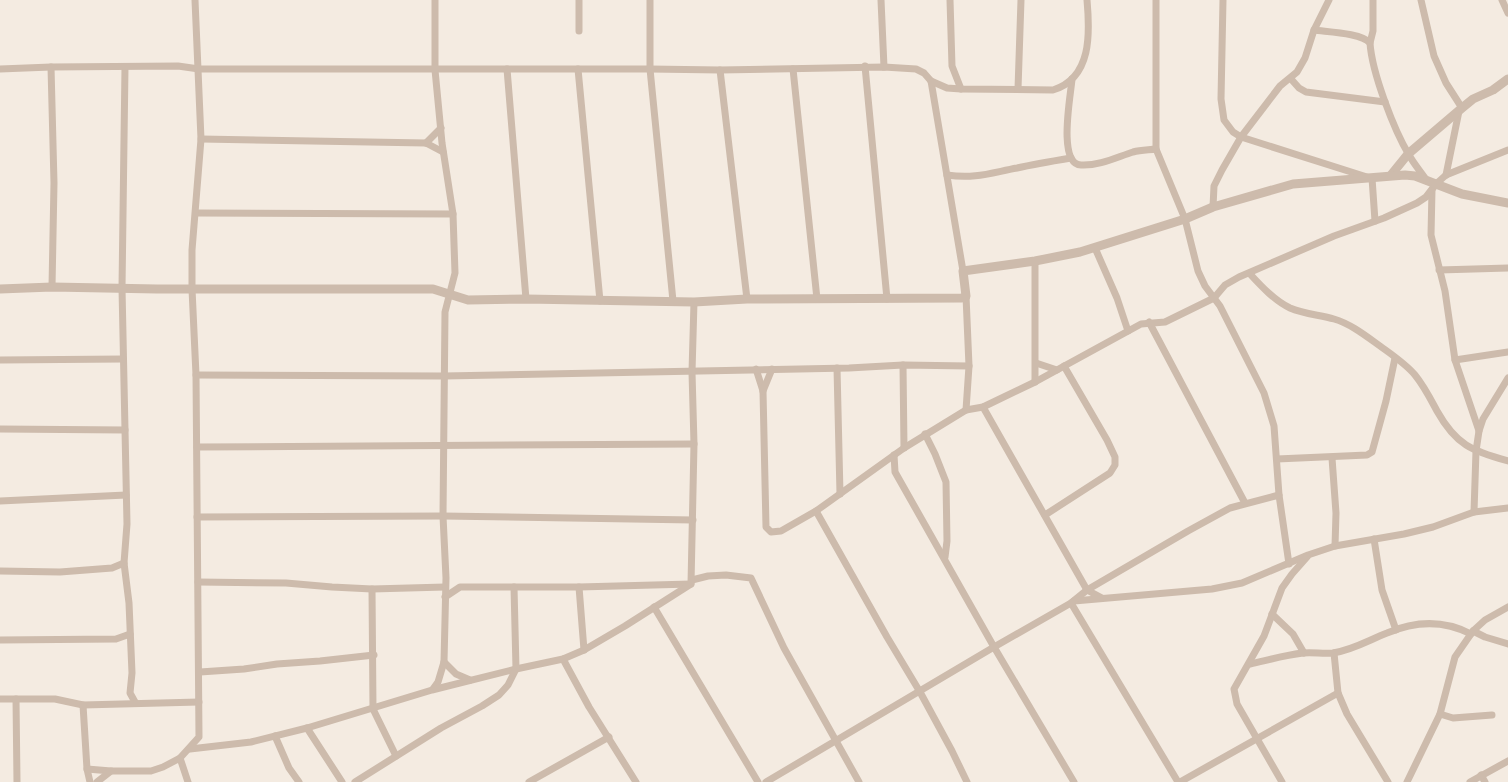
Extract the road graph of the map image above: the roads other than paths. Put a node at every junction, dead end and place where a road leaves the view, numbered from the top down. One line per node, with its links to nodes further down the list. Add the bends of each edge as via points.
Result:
1 (195, 0): 24 (street)
2 (435, 0): 29 (street)
3 (579, 0): 17 (street)
4 (650, 0): 27 (street)
5 (881, 0): 22 (street)
6 (950, 0): 36 (street, via 952,66)
7 (1020, 0): 35 (street)
8 (1087, 0): 31 (street, via 1088,47)
9 (1156, 0): 43 (street)
10 (1223, 0): 40 (street, via 1221,99 1224,120)
11 (1329, 0): 16 (street)
12 (1373, 0): 18 (street)
13 (1421, 0): 38 (street, via 1434,56)
14 (1502, 0): 15 (street)
15 (1508, 13)
16 (1314, 30): 18 (street, via 1357,36); 32 (street, via 1305,58)
17 (579, 31)
18 (1370, 43): 37 (street)
19 (125, 66): 21 (street); 24 (street); 67 (street)
20 (864, 66): 22 (street); 28 (street); 76 (street)
21 (51, 67): 23 (street); 66 (street)
22 (884, 67): 34 (street, via 916,69)
23 (0, 69)
24 (199, 69): 29 (street); 41 (street)
25 (507, 69): 26 (street); 29 (street); 73 (street)
26 (578, 69): 27 (street); 77 (street)
27 (650, 69): 30 (street); 78 (street)
28 (793, 69): 30 (street); 75 (street)
29 (435, 70): 39 (street)
30 (720, 70): 74 (street)
31 (1072, 79): 35 (street, via 1053,90); 47 (street, via 1067,128)
32 (1291, 79): 37 (street, via 1306,92); 40 (street, via 1280,86)
33 (1508, 80): 38 (street, via 1473,99)
34 (931, 81): 36 (street, via 947,88); 48 (street)
35 (1018, 88): 36 (street)
36 (961, 89)
37 (1385, 102): 46 (street)
38 (1461, 110): 46 (street); 50 (street)
39 (441, 128): 42 (street); 45 (street)
40 (1241, 137): 51 (street); 55 (street, via 1214,186)
41 (201, 139): 42 (street); 56 (street)
42 (426, 143): 45 (street)
43 (1156, 149): 47 (street, via 1080,165); 58 (street)
44 (1508, 150): 50 (street)
45 (444, 152): 57 (street)
46 (1408, 154): 49 (street); 52 (street)
47 (1071, 158): 48 (street, via 980,177)
48 (947, 175): 64 (street)
49 (1391, 175): 51 (street); 52 (street)
50 (1446, 176): 53 (street)
51 (1371, 178): 55 (street, via 1302,183); 59 (street)
52 (1427, 181): 53 (street)
53 (1434, 187): 54 (street); 59 (street, via 1417,203); 63 (street, via 1431,235)
54 (1508, 203)
55 (1212, 207): 58 (street)
56 (196, 213): 57 (street); 68 (street)
57 (452, 214): 70 (street, via 455,273)
58 (1185, 219): 60 (street); 72 (street, via 1198,271)
59 (1376, 221): 65 (street)
60 (1095, 248): 61 (street); 81 (street)
61 (1035, 261): 64 (street); 87 (street)
62 (1508, 268): 63 (street)
63 (1439, 270): 86 (street)
64 (963, 272): 71 (street)
65 (1250, 274): 72 (street, via 1225,285); 83 (street, via 1288,307 1349,325)
66 (52, 287): 67 (street); 69 (street)
67 (122, 288): 68 (street); 84 (street)
68 (192, 288): 70 (street, via 433,289); 95 (street)
69 (0, 289)
70 (450, 294): 73 (street, via 468,300); 96 (street, via 445,312)
71 (966, 296): 76 (street); 89 (street)
72 (1214, 298): 80 (street, via 1165,322); 113 (street, via 1264,393 1274,426)
73 (526, 299): 77 (street)
74 (747, 299): 75 (street); 79 (street)
75 (817, 299): 76 (street)
76 (887, 299)
77 (600, 301): 78 (street)
78 (674, 301): 79 (street)
79 (694, 302): 94 (street)
80 (1149, 322): 81 (street); 121 (street)
81 (1128, 330): 91 (street)
82 (1508, 352): 86 (street)
83 (1395, 358): 110 (street, via 1426,389 1453,434); 112 (street, via 1374,450 1367,455)
84 (123, 359): 85 (street); 103 (street)
85 (0, 360)
86 (1455, 360): 104 (street)
87 (1036, 363): 91 (street); 98 (street)
88 (903, 365): 89 (street); 90 (street); 109 (street)
89 (969, 366): 101 (street)
90 (837, 368): 93 (street); 117 (street)
91 (1060, 368): 98 (street); 125 (street, via 1107,440 1115,465 1110,473)
92 (756, 369): 93 (street); 94 (street); 99 (street)
93 (772, 369): 99 (street)
94 (692, 372): 96 (street); 106 (street)
95 (196, 376): 96 (street); 108 (street)
96 (444, 376): 107 (street)
97 (1508, 378): 104 (street)
98 (1035, 382): 100 (street)
99 (763, 391): 123 (street, via 766,527 771,532 781,531)
100 (983, 406): 101 (street); 125 (street)
101 (966, 410): 105 (street)
102 (0, 429): 103 (street)
103 (125, 430): 118 (street)
104 (1479, 431): 110 (street)
105 (925, 434): 109 (street); 132 (street, via 946,482)
106 (694, 444): 107 (street); 128 (street)
107 (443, 446): 108 (street); 126 (street)
108 (197, 447): 127 (street)
109 (904, 448): 111 (street)
110 (1476, 451): 114 (street); 124 (street)
111 (894, 455): 115 (street); 116 (street)
112 (1332, 458): 113 (street); 130 (street)
113 (1277, 459): 119 (street)
114 (1508, 461)
115 (879, 466): 116 (street); 117 (street)
116 (895, 472): 132 (street)
117 (840, 494): 123 (street)
118 (126, 495): 120 (street); 133 (street)
119 (1279, 495): 121 (street); 134 (street)
120 (0, 501)
121 (1245, 503): 147 (street, via 1188,531)
122 (1508, 508): 124 (street)
123 (816, 511): 173 (street)
124 (1474, 512): 129 (street, via 1433,527)
125 (1045, 515): 147 (street)
126 (443, 516): 127 (street); 128 (street); 139 (street)
127 (197, 517): 140 (street)
128 (693, 520): 141 (street)
129 (1374, 540): 130 (street); 154 (street, via 1382,590)
130 (1335, 546): 131 (street)
131 (1308, 555): 134 (street); 138 (street)
132 (945, 558): 161 (street)
133 (124, 563): 135 (street); 137 (street)
134 (1288, 565): 138 (street); 149 (street, via 1242,583 1212,589)
135 (112, 568): 136 (street, via 60,572); 137 (street)
136 (0, 571)
137 (125, 574): 156 (street)
138 (1292, 574): 153 (street, via 1282,588)
139 (446, 578): 142 (street); 143 (street)
140 (198, 582): 146 (street, via 286,583); 170 (street)
141 (692, 582): 145 (street); 151 (street); 190 (street, via 708,576 752,578 784,648)
142 (445, 587): 146 (street); 148 (street)
143 (460, 587): 144 (street); 148 (street)
144 (514, 587): 145 (street); 169 (street)
145 (579, 587): 162 (street)
146 (372, 589): 165 (street)
147 (1088, 590): 149 (street); 150 (street)
148 (445, 596): 167 (street)
149 (1103, 598): 150 (street)
150 (1073, 602): 161 (street); 213 (street)
151 (654, 607): 162 (street); 208 (street)
152 (1508, 607): 155 (street, via 1485,620)
153 (1272, 614): 163 (street, via 1293,634); 168 (street)
154 (1396, 630): 155 (street, via 1433,622); 164 (street)
155 (1472, 633): 159 (street); 183 (street, via 1455,657)
156 (130, 634): 157 (street); 160 (street)
157 (116, 639): 158 (street); 160 (street)
158 (0, 640)
159 (1508, 644)
160 (130, 645): 174 (street)
161 (994, 647): 173 (street); 212 (street)
162 (584, 650): 166 (street)
163 (1304, 653): 164 (street); 168 (street)
164 (1334, 653): 175 (street)
165 (374, 655): 170 (street); 182 (street)
166 (563, 659): 169 (street); 188 (street, via 588,707)
167 (444, 662): 171 (street, via 456,674); 172 (street)
168 (1250, 664): 189 (street, via 1234,689 1238,704)
169 (516, 669): 171 (street); 193 (street, via 499,695)
170 (200, 672): 179 (street)
171 (471, 680): 172 (street)
172 (432, 690): 182 (street)
173 (920, 692): 190 (street); 211 (street)
174 (130, 693): 178 (street); 180 (street)
175 (1338, 693): 189 (street); 215 (street, via 1353,727)
176 (0, 699): 177 (street)
177 (16, 699): 181 (street, via 64,700); 199 (street)
178 (135, 702): 179 (street); 180 (street)
179 (199, 702): 187 (street)
180 (123, 703): 181 (street)
181 (83, 705): 196 (street)
182 (373, 709): 185 (street); 193 (street)
183 (1440, 714): 184 (street, via 1453,718); 216 (street)
184 (1492, 715)
185 (307, 728): 186 (street); 204 (street)
186 (275, 736): 191 (street); 203 (street)
187 (199, 737): 191 (street); 192 (street)
188 (609, 737): 206 (street); 207 (street)
189 (1258, 738): 213 (street); 214 (street)
190 (836, 741): 209 (street); 210 (street)
191 (208, 746): 192 (street)
192 (190, 749): 194 (street)
193 (396, 756): 205 (street)
194 (180, 758): 197 (street, via 151,771); 202 (street)
195 (1508, 761): 198 (street)
196 (87, 769): 197 (street); 200 (street)
197 (111, 771): 201 (street)
198 (1481, 775): 217 (street); 218 (street)
199 (17, 782)
200 (90, 782)
201 (97, 782)
202 (188, 782)
203 (299, 782)
204 (342, 782)
205 (354, 782)
206 (529, 782)
207 (636, 782)
208 (758, 782)
209 (766, 782)
210 (859, 782)
211 (966, 782)
212 (1074, 782)
213 (1179, 782)
214 (1282, 782)
215 (1388, 782)
216 (1407, 782)
217 (1470, 782)
218 (1485, 782)

